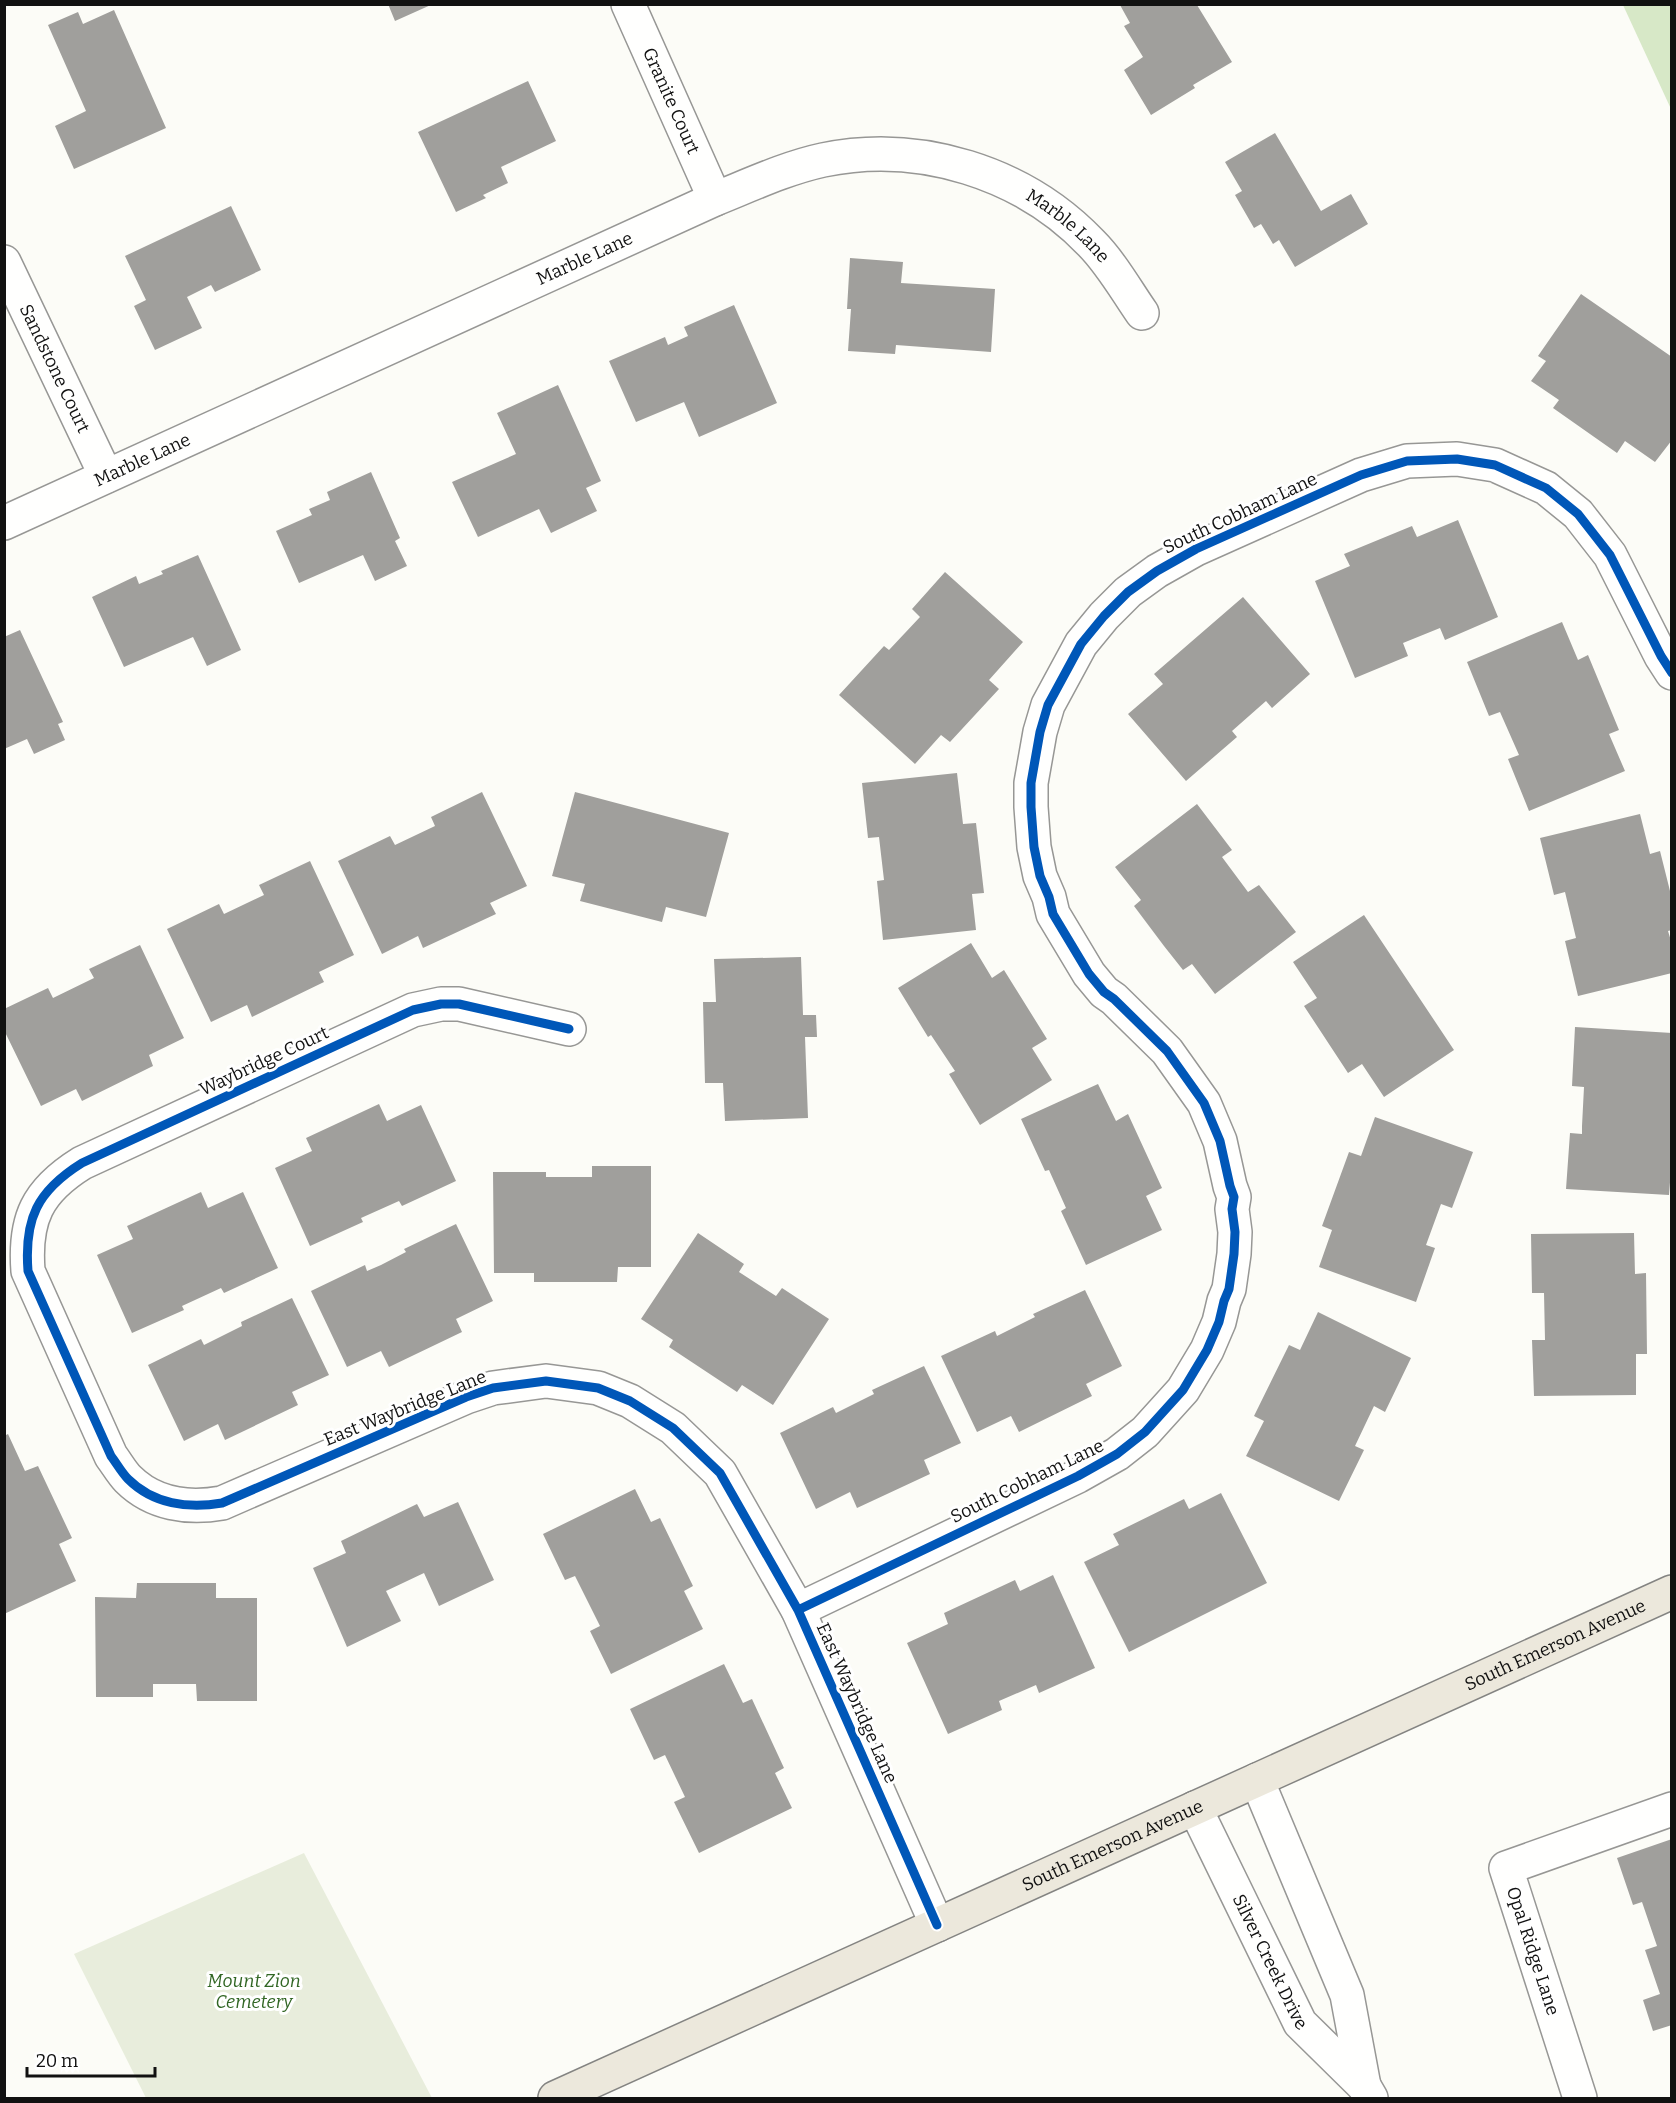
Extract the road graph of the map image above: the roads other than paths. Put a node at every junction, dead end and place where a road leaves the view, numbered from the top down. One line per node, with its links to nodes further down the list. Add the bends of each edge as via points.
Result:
1 (628, 4): 2 (street, Granite Court)
2 (715, 199): 4 (street, Marble Lane, via 823,160 882,153 941,160 1014,185 1063,217 1104,258); 5 (street, Marble Lane)
3 (4, 262): 5 (street, Sandstone Court)
4 (1142, 313)
5 (106, 476): 6 (street, Marble Lane)
6 (4, 523)
7 (1671, 673): 11 (street, South Cobham Lane, via 1610,555 1578,514 1546,488 1495,465 1457,459 1423,459 1361,475 1196,549 1157,571 1115,604 1081,644 1048,705 1033,766 1034,847 1053,914 1089,974 1167,1051 1204,1103 1220,1141 1234,1197 1235,1232 1229,1289 1219,1322 1183,1390 1128,1446 1078,1476)
8 (569, 1029): 9 (street, Waybridge Court, via 459,1004 413,1010 82,1163 57,1180 40,1203 29,1225)
9 (26, 1250): 11 (street, East Waybridge Lane, via 28,1271 111,1456 129,1480 153,1496 192,1506 222,1503 493,1388 546,1381 598,1388 630,1401 673,1428 720,1473)
10 (1671, 1592): 12 (main road, South Emerson Avenue)
11 (798, 1610): 15 (street, East Waybridge Lane)
12 (1257, 1780): 13 (main road, South Emerson Avenue); 16 (street, via 1347,1995)
13 (1195, 1808): 15 (main road, South Emerson Avenue); 16 (street, Silver Creek Drive, via 1300,2023)
14 (1671, 1809): 18 (street, Opal Ridge Lane, via 1506,1868)
15 (937, 1925): 17 (main road, South Emerson Avenue)
16 (1368, 2092)
17 (555, 2098)
18 (1580, 2098)

